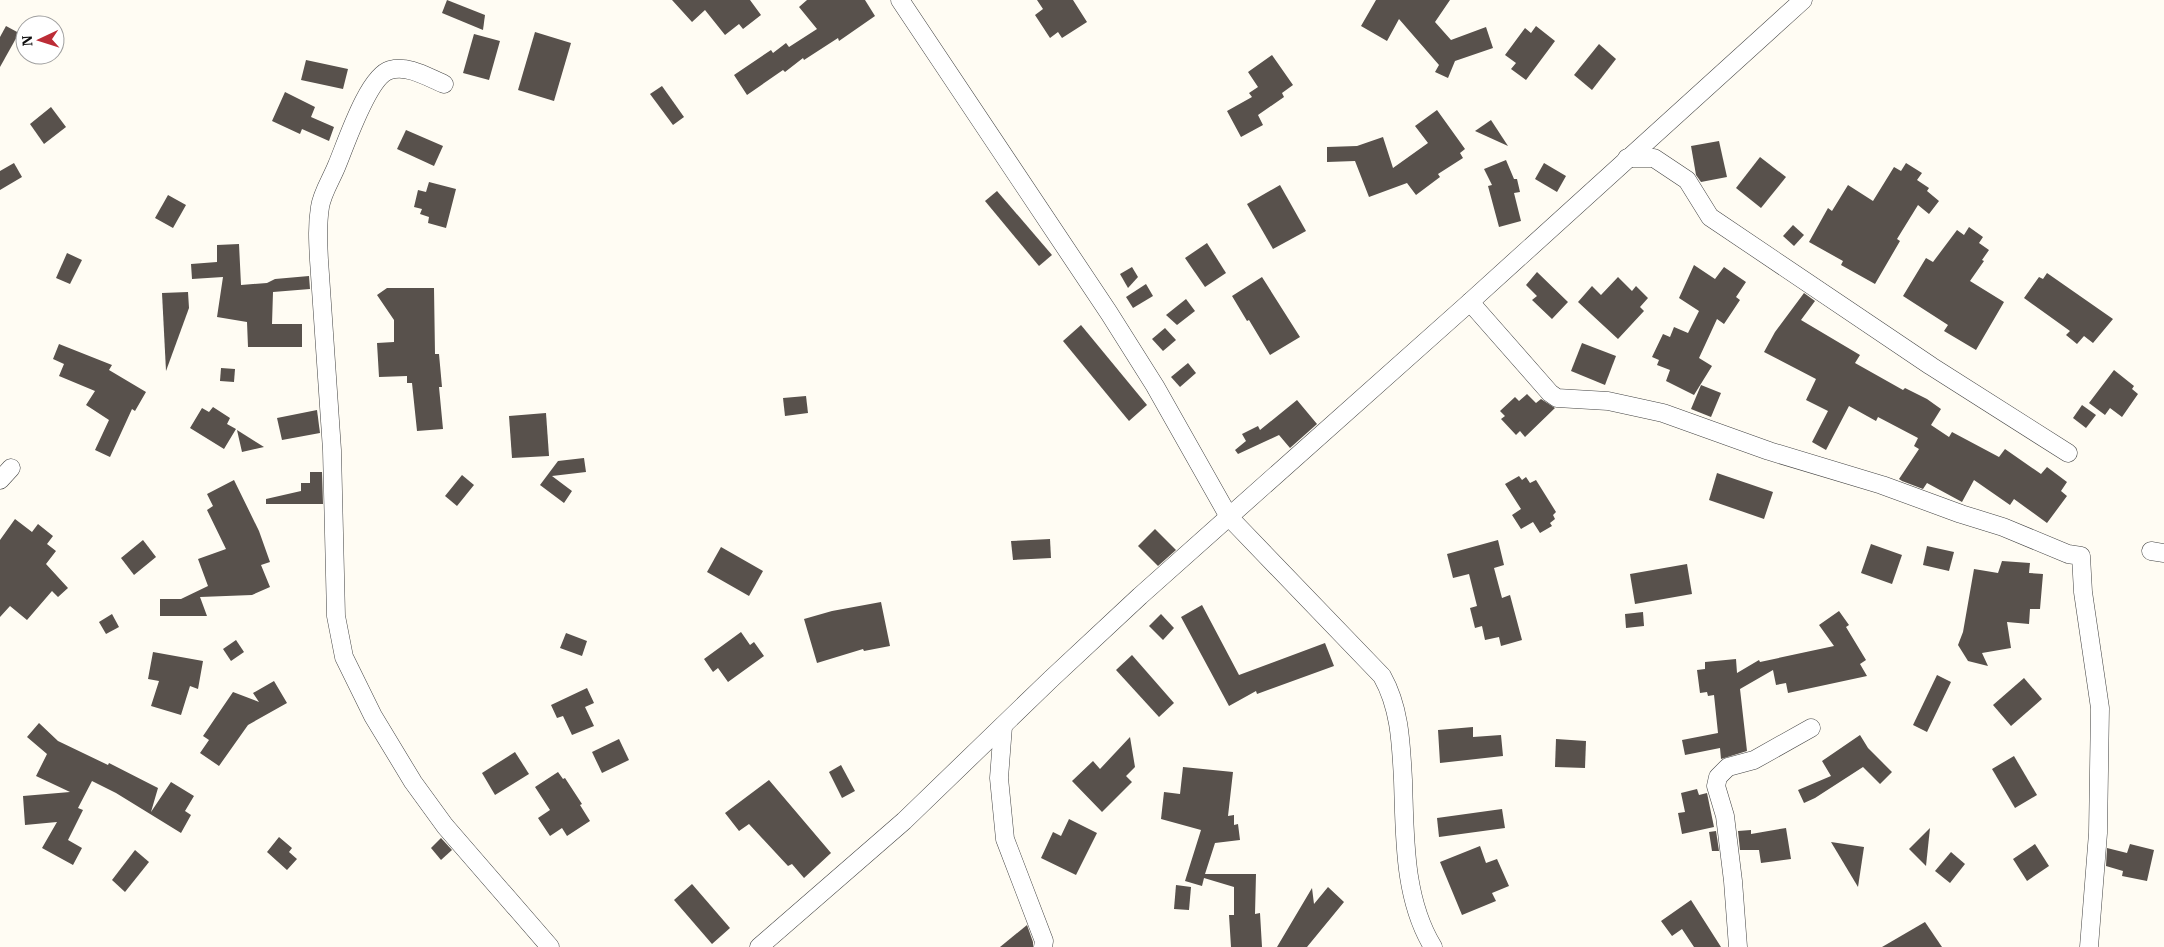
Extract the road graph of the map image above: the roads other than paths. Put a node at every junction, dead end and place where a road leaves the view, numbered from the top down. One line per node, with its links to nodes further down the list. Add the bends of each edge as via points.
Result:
1 (900, 0): 7 (street, via 1110,313)
2 (1803, 0): 4 (street)
3 (444, 84): 10 (street, via 412,70 390,70 380,76 351,128 320,205 318,251 332,450 336,616 344,657 412,782 445,826)
4 (1627, 158): 5 (street); 6 (street, via 1654,158 1687,180 1710,217 1931,366)
5 (1470, 302): 7 (street); 15 (street, via 1558,398 1608,401 1663,413 1769,451 1882,485 2081,556 2100,708 2098,833)
6 (2068, 453)
7 (1229, 517): 8 (street); 13 (street, via 1382,676 1392,694 1402,750 1404,834 1412,892 1417,914)
8 (1003, 726): 11 (street, via 904,821); 12 (street, via 999,778 1005,840 1044,941)
9 (1810, 728): 14 (street, via 1754,760 1728,767 1718,778 1716,786 1725,816 1734,881)
10 (550, 947)
11 (759, 947)
12 (1043, 947)
13 (1433, 947)
14 (1738, 947)
15 (2089, 947)

